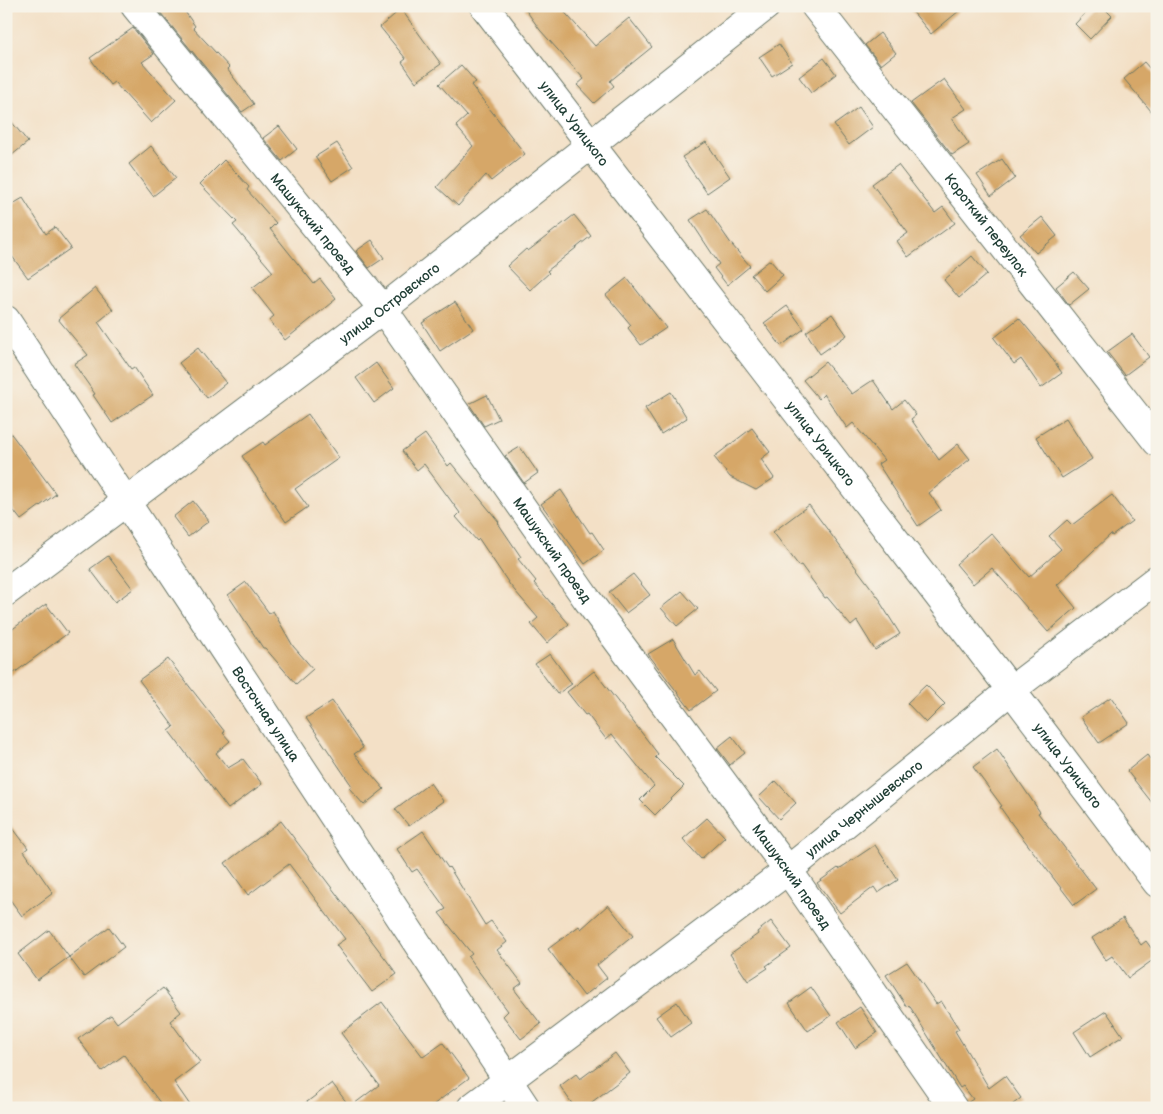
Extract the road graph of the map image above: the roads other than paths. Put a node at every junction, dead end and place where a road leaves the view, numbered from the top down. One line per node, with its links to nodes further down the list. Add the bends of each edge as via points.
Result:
1 (135, 6): 6 (street, Машукский проезд)
2 (484, 6): 5 (street, улица Урицкого)
3 (766, 6): 5 (street, улица Островского)
4 (815, 6): 8 (street, Короткий переулок)
5 (590, 145): 6 (street, улица Островского); 12 (street, улица Урицкого)
6 (383, 309): 9 (street, улица Островского); 13 (street, Машукский проезд, via 586,598)
7 (6, 320): 9 (street, Восточная улица)
8 (1157, 442)
9 (126, 502): 11 (street, улица Островского); 15 (street, Восточная улица)
10 (1157, 578): 12 (street, улица Чернышевского)
11 (6, 592)
12 (1011, 690): 13 (street, улица Чернышевского); 14 (street, улица Урицкого)
13 (788, 870): 15 (street, улица Чернышевского); 18 (street, Машукский проезд)
14 (1157, 883)
15 (508, 1080): 16 (street, улица Чернышевского); 17 (street, Восточная улица)
16 (471, 1108)
17 (526, 1108)
18 (953, 1108)

